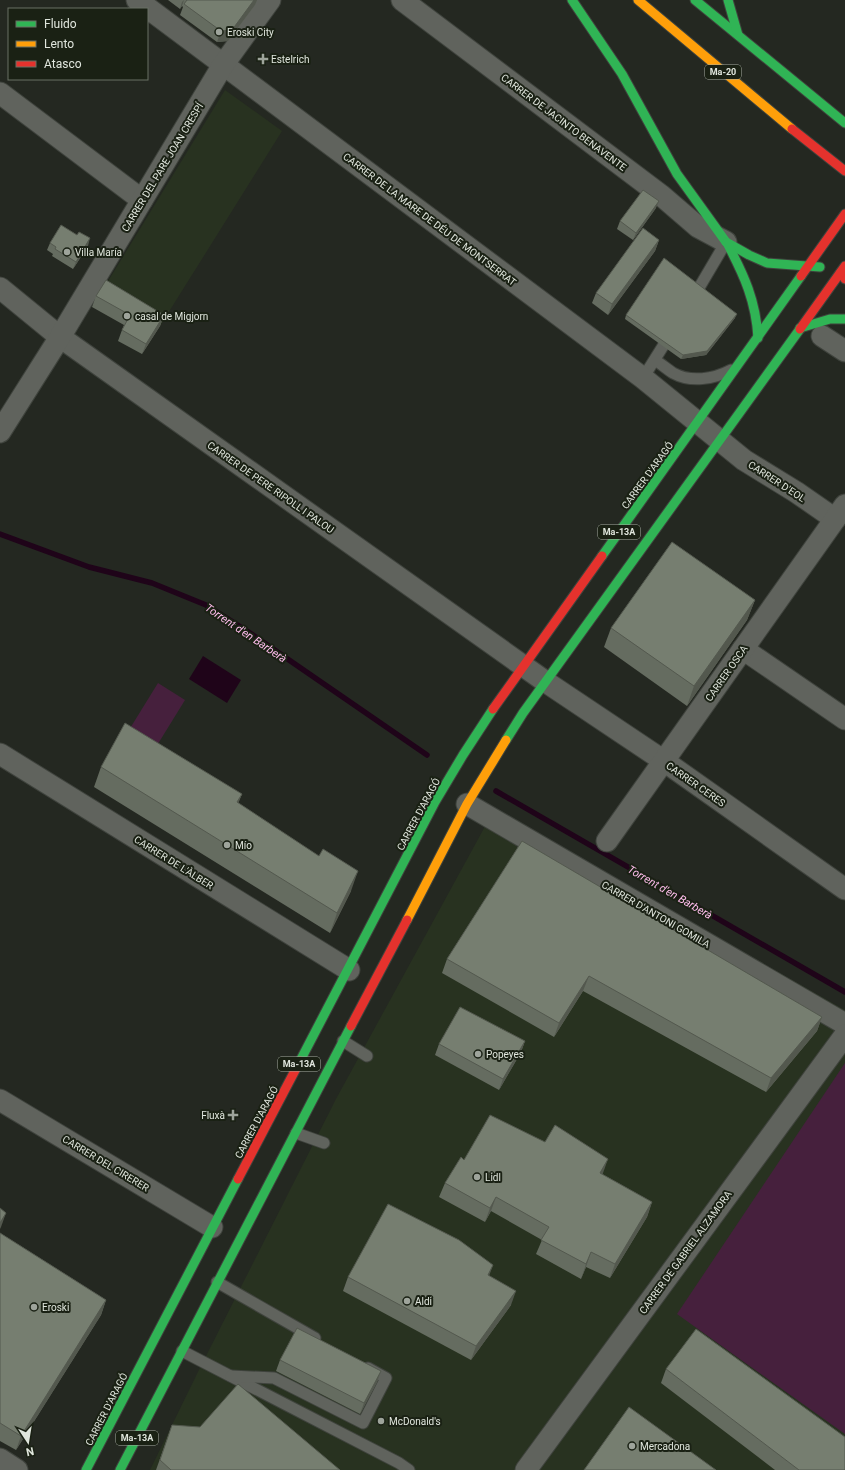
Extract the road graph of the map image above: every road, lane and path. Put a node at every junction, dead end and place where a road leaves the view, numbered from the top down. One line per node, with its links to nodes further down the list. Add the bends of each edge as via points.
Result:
1 (136, 0): 8 (street, CARRER DE LA MARE DE DÉU DE MONTSERRAT)
2 (270, 0): 11 (street)
3 (402, 0): 18 (street, CARRER DE JACINTO BENAVENTE, via 698,226)
4 (572, 0): 18 (main road, via 622,74 677,174)
5 (638, 0): 14 (main road, Ma-20)
6 (695, 0): 10 (main road)
7 (728, 0): 10 (main road)
8 (147, 8)
9 (148, 9): 11 (street, CARRER DE LA MARE DE DÉU DE MONTSERRAT)
10 (738, 35): 13 (main road)
11 (223, 65): 15 (street, CARRER DEL PARE JOAN CRESPÍ); 32 (street, CARRER DE LA MARE DE DÉU DE MONTSERRAT)
12 (0, 94): 15 (street)
13 (845, 123)
14 (845, 171)
15 (142, 200): 27 (street, CARRER DEL PARE JOAN CRESPÍ)
16 (845, 214): 17 (main road, CARRER D'ARAGÓ)
17 (829, 236): 19 (main road, CARRER D'ARAGÓ); 20 (main road)
18 (726, 242): 19 (main road, via 754,258 774,264); 22 (lane); 28 (main road, via 751,292)
19 (809, 264): 20 (main road); 28 (main road, CARRER D'ARAGÓ / Ma-13A)
20 (839, 271): 25 (main road, Ma-13A)
21 (0, 288): 27 (street, CARRER DE PERE RIPOLL I PALOU)
22 (687, 308)
23 (845, 319): 25 (main road, via 830,319)
24 (675, 327): 30 (lane)
25 (800, 328): 35 (main road, Ma-13A)
26 (822, 336): 29 (street)
27 (60, 337): 34 (street, CARRER DEL PARE JOAN CRESPÍ); 38 (street, CARRER DE PERE RIPOLL I PALOU)
28 (758, 338): 31 (main road, CARRER D'ARAGÓ / Ma-13A)
29 (845, 351)
30 (655, 360): 31 (lane, via 674,373 698,379 724,374); 32 (lane)
31 (738, 365): 33 (main road, CARRER D'ARAGÓ / Ma-13A)
32 (643, 378): 33 (street, CARRER DE LA MARE DE DÉU DE MONTSERRAT)
33 (698, 422): 35 (street, CARRER DE LA MARE DE DÉU DE MONTSERRAT); 38 (main road, CARRER D'ARAGÓ / Ma-13A)
34 (0, 432)
35 (721, 441): 36 (street, CARRER D'EOL, via 744,460 796,492); 39 (main road, Ma-13A)
36 (840, 512): 37 (street, CARRER OSCA)
37 (743, 649): 40 (street); 42 (street, CARRER OSCA)
38 (523, 666): 39 (street, CARRER DE PERE RIPOLL I PALOU); 46 (main road, CARRER D'ARAGÓ / Ma-13A, via 462,755 439,796)
39 (546, 682): 42 (street, CARRER CERES); 43 (main road, Ma-13A, via 523,713)
40 (845, 719)
41 (0, 754): 46 (street, CARRER DE L'ÀLBER)
42 (664, 761): 44 (street, CARRER OSCA); 45 (street, CARRER CERES)
43 (467, 804): 47 (main road, Ma-13A); 48 (street, CARRER D'ANTONI GOMILA)
44 (607, 841)
45 (845, 889)
46 (356, 976): 47 (main road); 56 (main road, CARRER D'ARAGÓ / Ma-13A)
47 (367, 995): 50 (main road, Ma-13A)
48 (845, 1024)
49 (845, 1035): 68 (street, CARRER DE GABRIEL ALZAMORA)
50 (343, 1041): 51 (lane); 53 (main road, Ma-13A)
51 (367, 1056)
52 (0, 1100): 56 (street, CARRER DEL CIRERER)
53 (296, 1133): 54 (lane); 55 (main road, Ma-13A)
54 (324, 1143)
55 (247, 1224): 57 (main road); 58 (main road, Ma-13A)
56 (217, 1228): 65 (main road, CARRER D'ARAGÓ / Ma-13A)
57 (236, 1228)
58 (218, 1282): 59 (lane); 60 (main road, Ma-13A)
59 (323, 1343)
60 (182, 1351): 62 (lane); 66 (main road, Ma-13A)
61 (358, 1362): 62 (lane, via 386,1378 363,1423 274,1378)
62 (231, 1376): 67 (lane)
63 (0, 1459): 64 (street)
64 (18, 1470)
65 (86, 1470)
66 (120, 1470)
67 (409, 1470)
68 (526, 1470)

